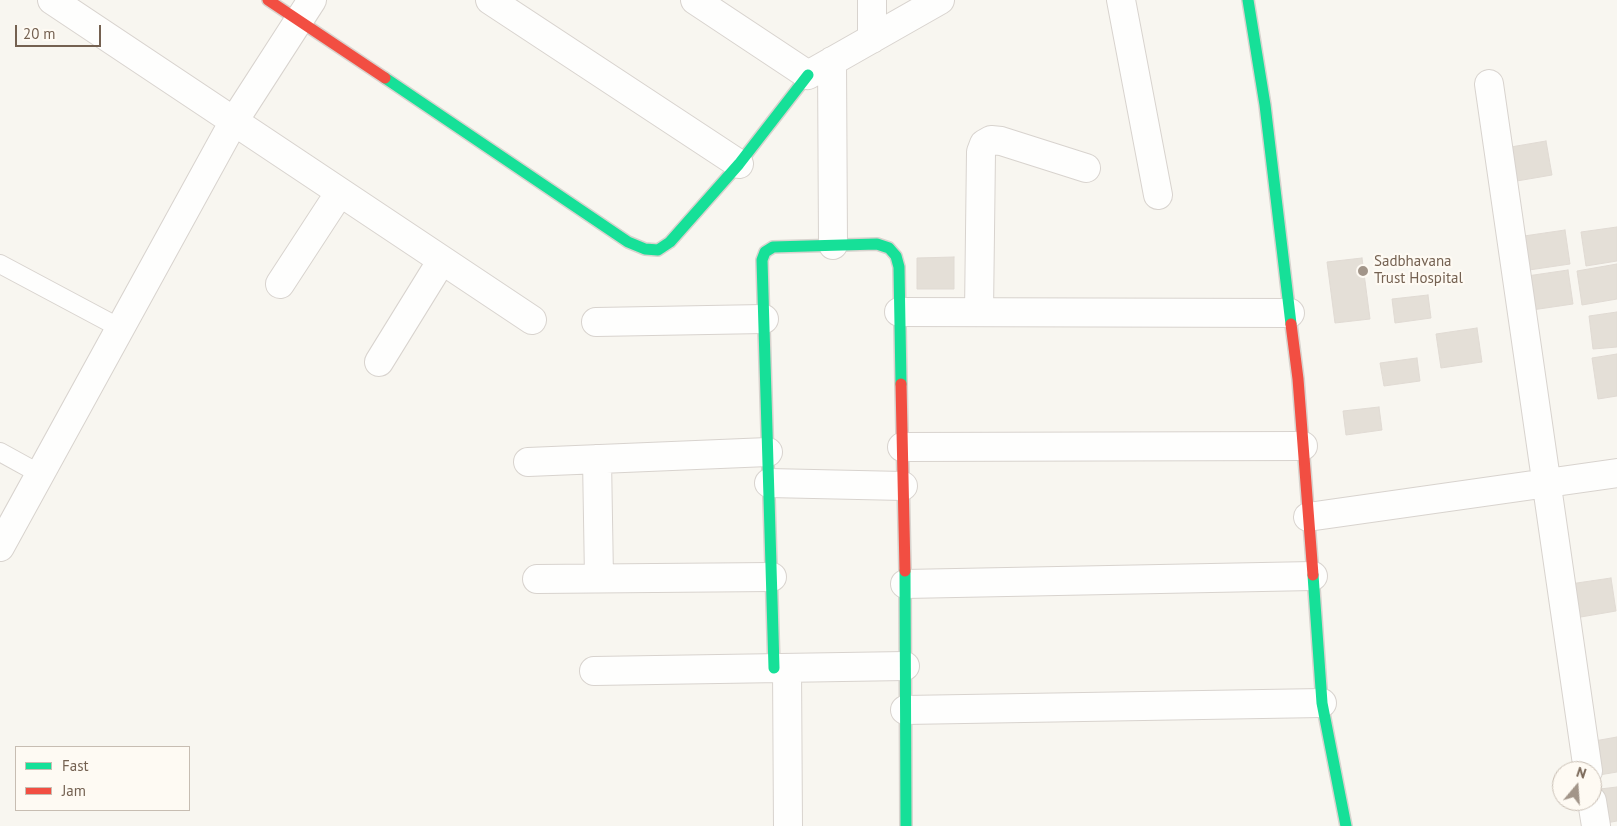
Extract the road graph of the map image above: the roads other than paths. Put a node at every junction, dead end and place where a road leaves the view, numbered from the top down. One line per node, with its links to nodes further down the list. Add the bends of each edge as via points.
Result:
1 (52, 0): 14 (street)
2 (268, 0): 9 (street)
3 (490, 0): 15 (street)
4 (695, 0): 12 (street)
5 (872, 0): 10 (street)
6 (940, 0): 10 (street)
7 (1121, 0): 18 (street)
8 (1248, 0): 25 (street, via 1265,105)
9 (306, 10): 14 (street); 15 (street, via 628,242 645,249 658,250 670,242)
10 (872, 38): 11 (street)
11 (832, 61): 12 (street); 19 (street)
12 (808, 74): 15 (street)
13 (1489, 84): 40 (street)
14 (234, 121): 17 (street); 29 (street)
15 (739, 164)
16 (1086, 168): 24 (street, via 1001,141 991,140 984,144 981,152)
17 (340, 192): 20 (street); 22 (street)
18 (1158, 195)
19 (833, 245): 23 (street, via 877,244 889,248 896,256 898,267); 26 (street, via 773,247 765,252 762,260)
20 (442, 260): 27 (street); 30 (street)
21 (0, 264): 29 (lane)
22 (280, 284)
23 (899, 312): 24 (street); 32 (street)
24 (979, 312): 25 (street)
25 (1290, 313): 31 (street)
26 (764, 319): 28 (street); 34 (street)
27 (532, 320)
28 (596, 322)
29 (120, 328): 38 (street)
30 (379, 362)
31 (1303, 446): 32 (street); 42 (street)
32 (902, 447): 41 (street)
33 (0, 452): 38 (lane)
34 (768, 452): 35 (street); 39 (street)
35 (597, 459): 36 (street); 46 (street)
36 (528, 462)
37 (1617, 473): 40 (street)
38 (40, 474): 43 (street)
39 (768, 483): 41 (street); 45 (street)
40 (1546, 483): 42 (street); 54 (street)
41 (903, 486): 48 (street)
42 (1308, 517): 44 (street)
43 (0, 547)
44 (1312, 576): 48 (street); 52 (street)
45 (772, 577): 46 (street); 50 (street)
46 (599, 578): 47 (street)
47 (538, 579)
48 (905, 584): 49 (street)
49 (906, 666): 50 (street); 53 (street)
50 (780, 668): 51 (street); 56 (street)
51 (594, 670)
52 (1322, 703): 53 (street); 58 (street)
53 (905, 710): 57 (street)
54 (1587, 761)
55 (1594, 811): 59 (street)
56 (788, 826)
57 (906, 826)
58 (1346, 826)
59 (1596, 826)

